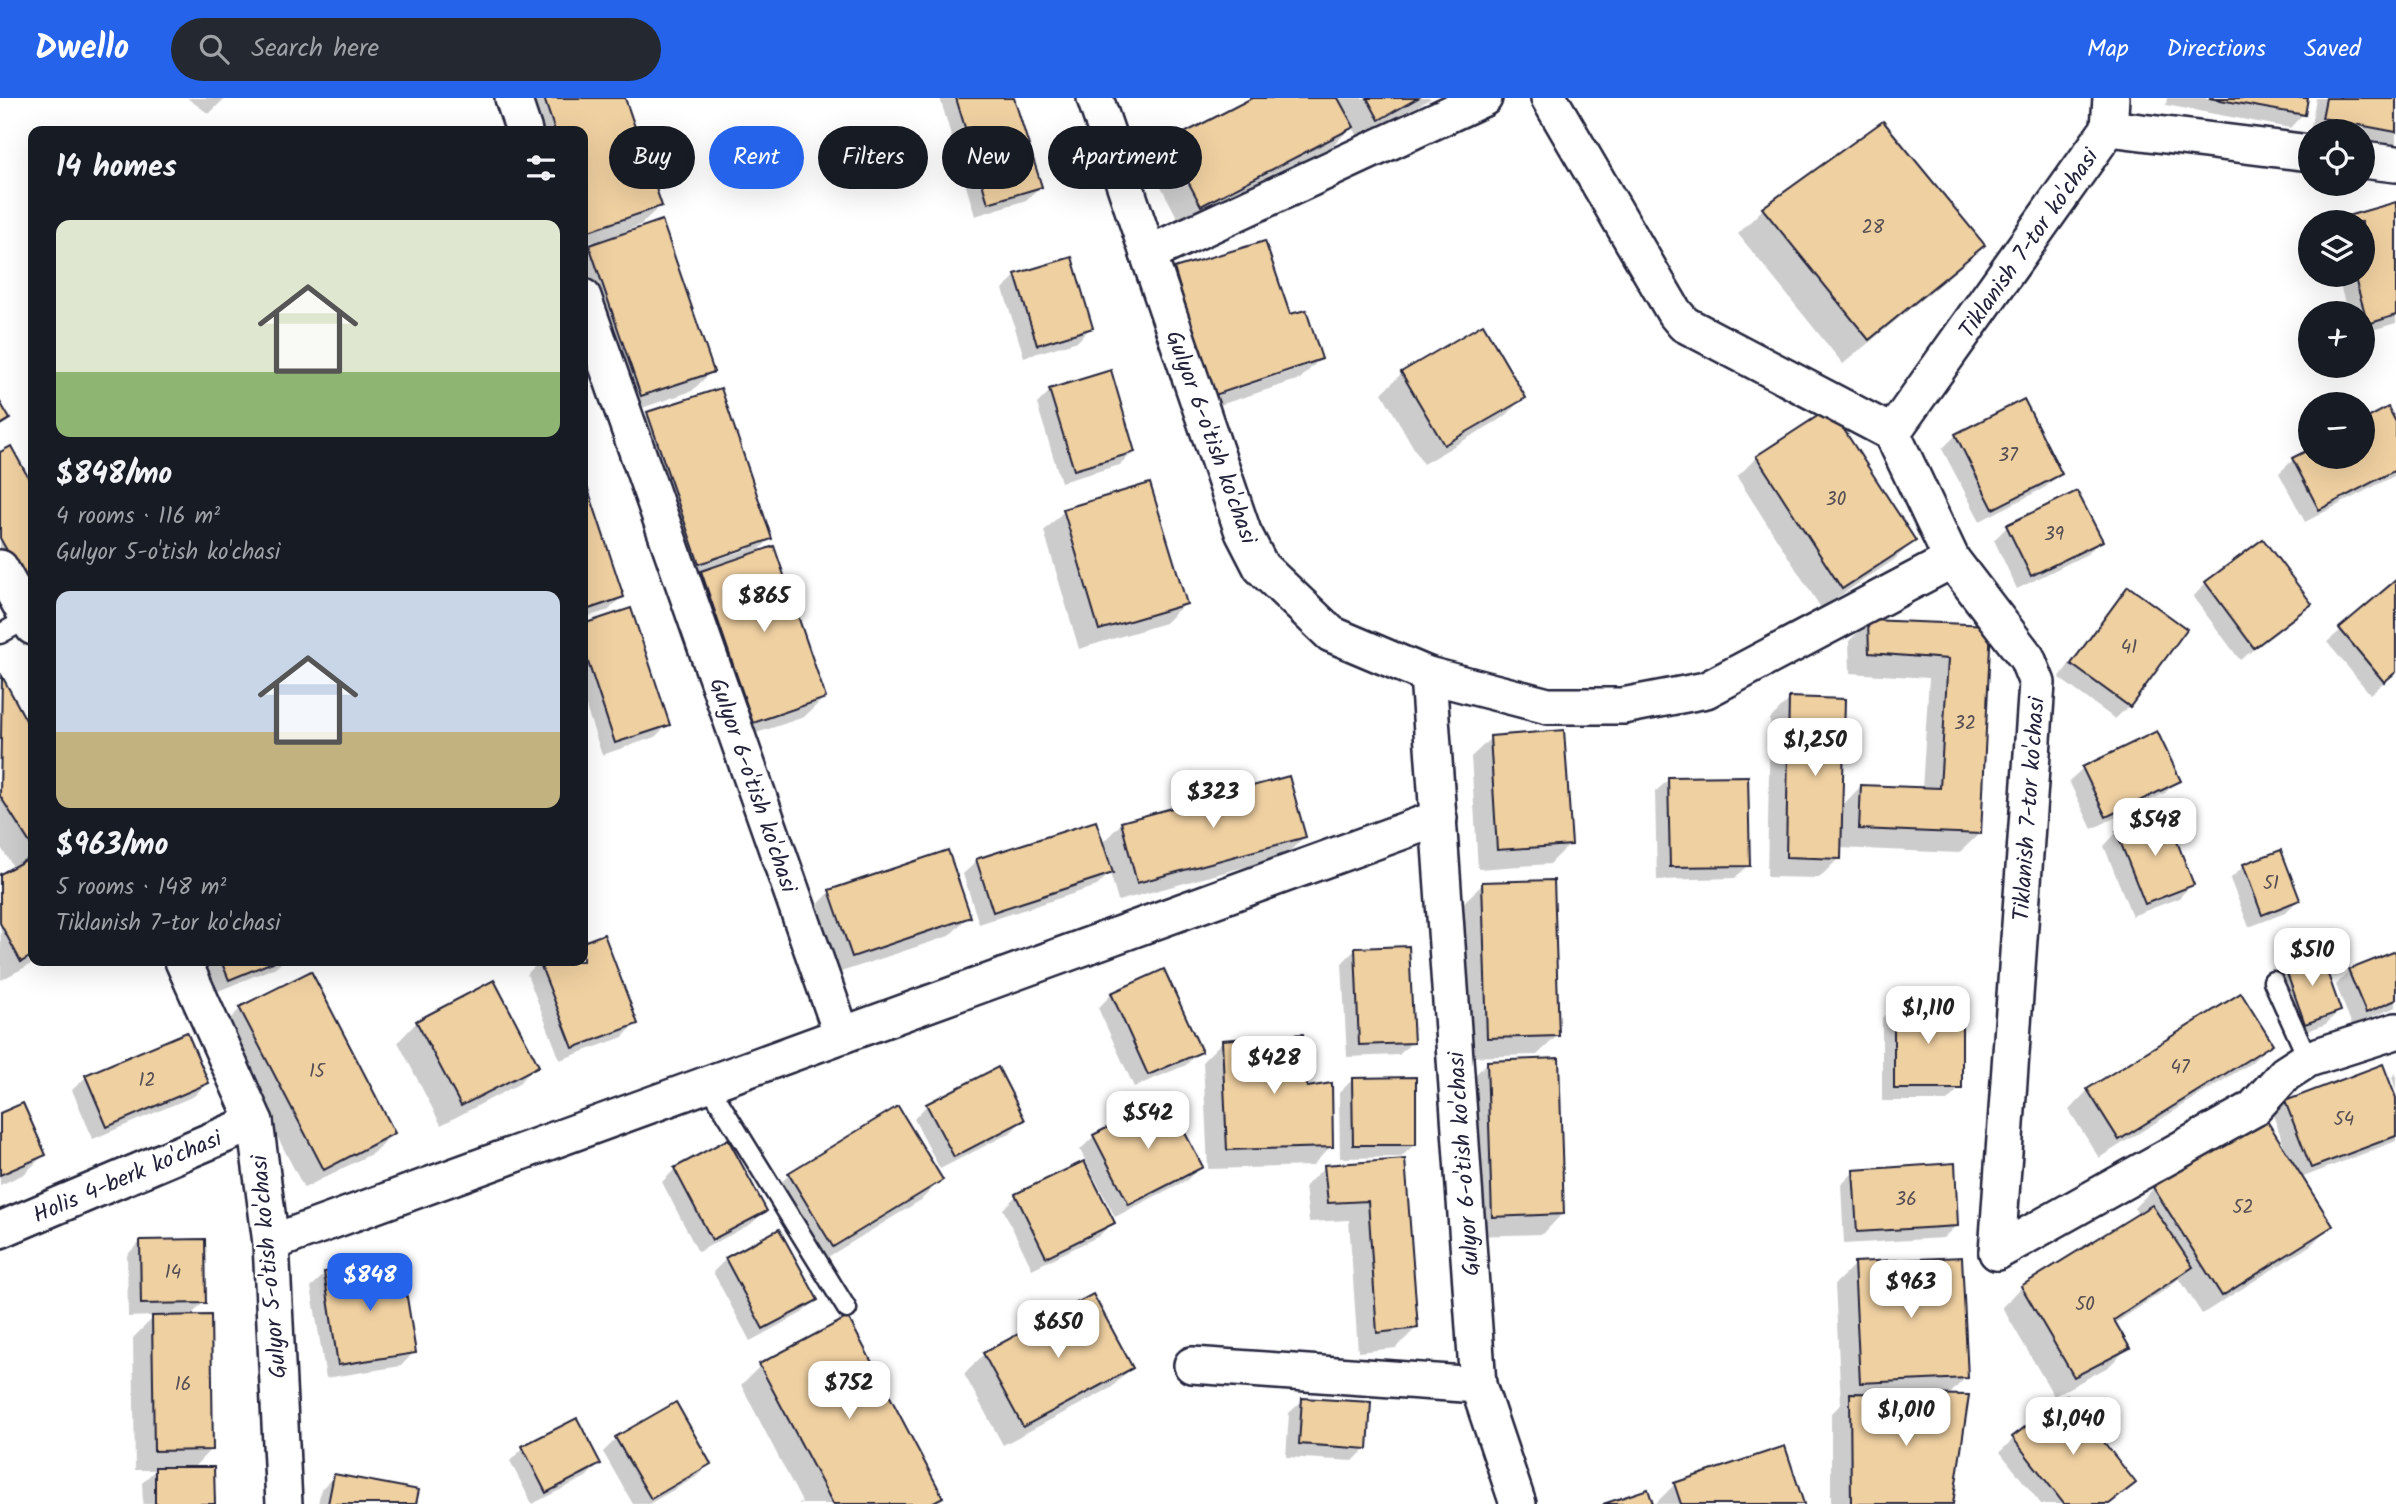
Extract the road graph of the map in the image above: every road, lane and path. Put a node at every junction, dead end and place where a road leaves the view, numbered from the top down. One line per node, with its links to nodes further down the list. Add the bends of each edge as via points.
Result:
1 (513, 98): 6 (street)
2 (1095, 98): 10 (street, Gulyor 6-o'tish ko'chasi)
3 (1484, 98): 10 (street)
4 (1549, 98): 12 (street, via 1684,324)
5 (2110, 113): 7 (street); 12 (street, Tiklanish 7-tor ko'chasi)
6 (522, 126)
7 (2298, 151)
8 (2375, 162): 9 (street)
9 (2396, 164)
10 (1148, 254): 16 (street, Gulyor 6-o'tish ko'chasi, via 1243,533 1261,567 1331,634)
11 (588, 311): 21 (street, Gulyor 6-o'tish ko'chasi)
12 (1892, 433): 13 (street, Tiklanish 7-tor ko'chasi)
13 (1952, 560): 16 (street, via 1706,690 1623,706 1548,706); 22 (street, Tiklanish 7-tor ko'chasi, via 2027,658 2037,683 1997,1252 2253,1109 2285,1074)
14 (0, 568): 15 (street)
15 (21, 626)
16 (1428, 675): 17 (street, Gulyor 6-o'tish ko'chasi)
17 (1439, 818): 21 (street); 29 (street, Gulyor 6-o'tish ko'chasi)
18 (185, 966): 24 (street, Gulyor 5-o'tish ko'chasi)
19 (2273, 981): 22 (lane)
20 (2396, 1031): 22 (street)
21 (842, 1035): 23 (street)
22 (2308, 1059)
23 (708, 1084): 26 (street); 27 (lane)
24 (255, 1122): 25 (street, Holis 4-berk ko'chasi); 26 (street, Gulyor 5-o'tish ko'chasi)
25 (0, 1230)
26 (271, 1243): 30 (street, Gulyor 5-o'tish ko'chasi)
27 (847, 1309)
28 (1192, 1365): 29 (street)
29 (1478, 1385): 31 (street, Gulyor 6-o'tish ko'chasi)
30 (284, 1504)
31 (1518, 1504)

